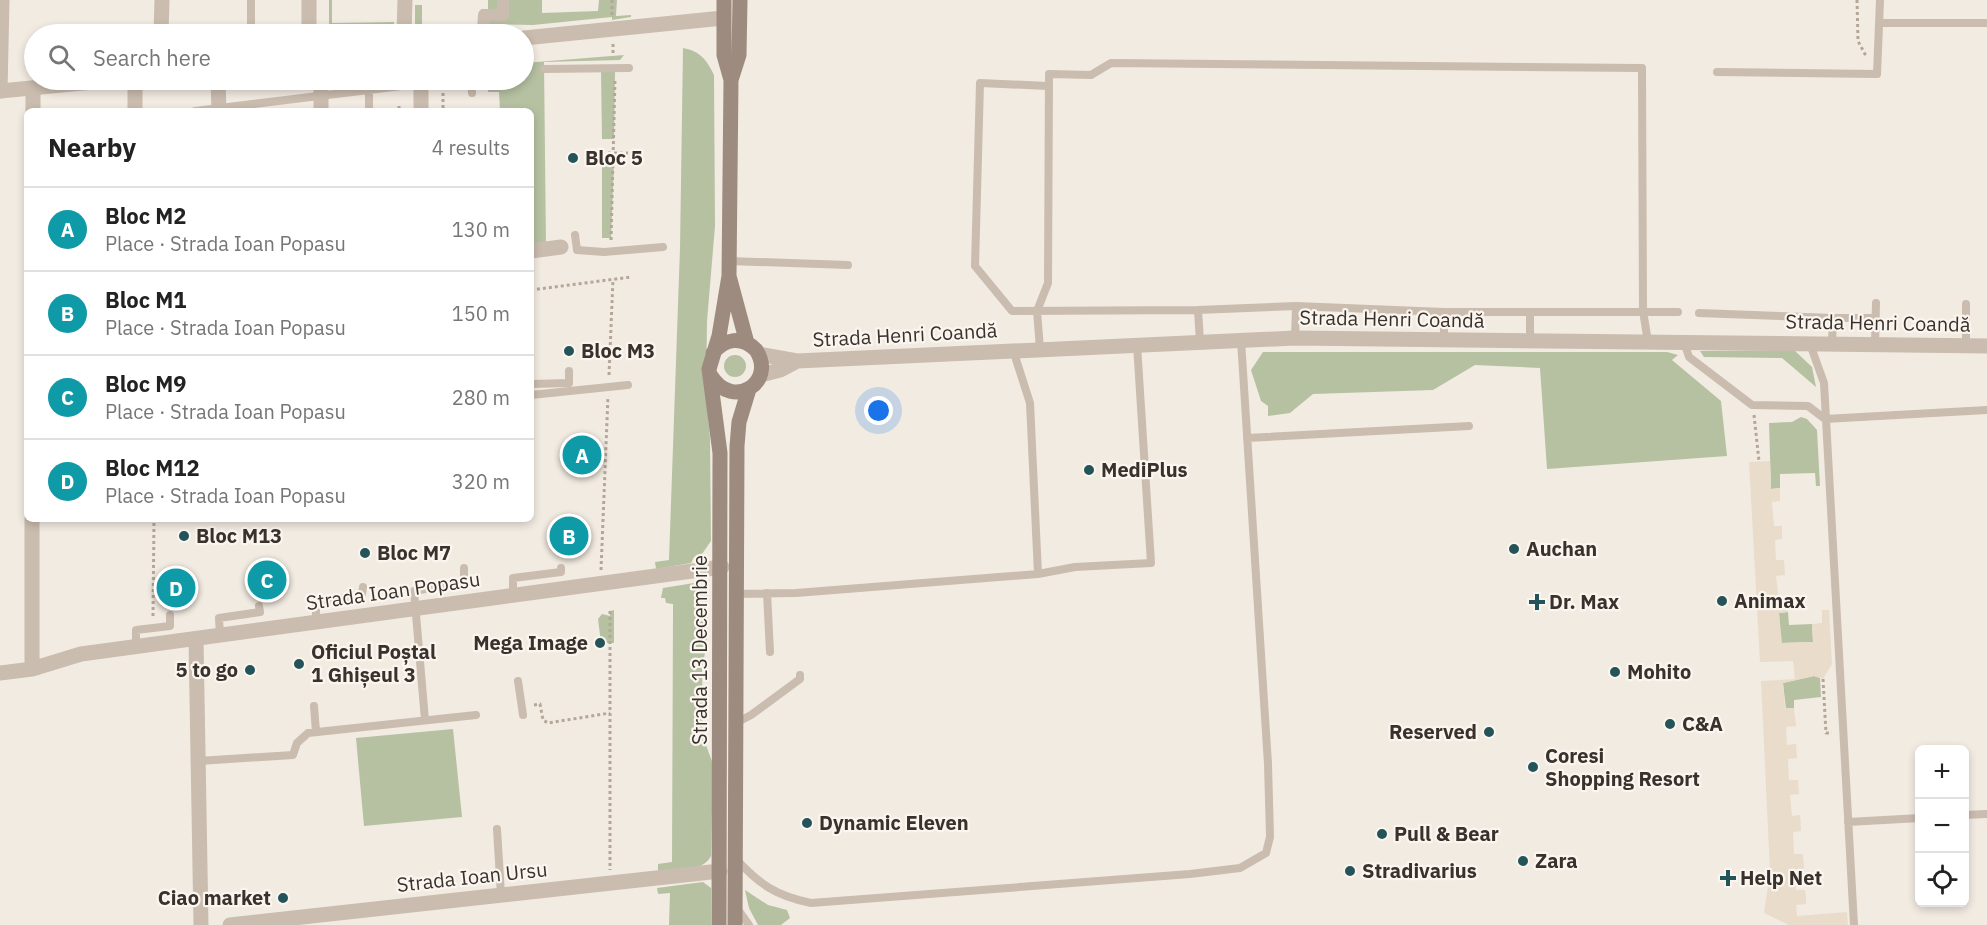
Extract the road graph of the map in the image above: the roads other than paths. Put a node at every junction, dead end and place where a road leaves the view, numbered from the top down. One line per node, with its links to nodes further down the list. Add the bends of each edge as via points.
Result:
1 (2, 0): 32 (street)
2 (162, 0): 13 (street)
3 (251, 0): 14 (lane)
4 (309, 0): 15 (street)
5 (405, 0): 16 (street)
6 (503, 0): 17 (street, via 503,15 484,15)
7 (724, 0): 10 (main road, Strada 13 Decembrie)
8 (740, 0): 22 (main road, Strada 13 Decembrie, via 739,55)
9 (1880, 0): 11 (lane)
10 (723, 18): 18 (street); 22 (main road, Strada 13 Decembrie, via 724,55)
11 (1879, 23): 12 (lane); 21 (lane, via 1877,73)
12 (1987, 23)
13 (161, 24)
14 (251, 24)
15 (309, 24)
16 (404, 24)
17 (483, 24)
18 (534, 37)
19 (629, 68): 20 (lane)
20 (544, 69)
21 (1717, 72)
22 (731, 80): 50 (main road, Strada 13 Decembrie)
23 (1048, 86): 55 (lane, via 1048,283); 55 (lane, via 980,83 975,266 1012,310); 56 (lane, via 1049,74 1091,75 1111,63 1642,68)
24 (24, 89): 32 (street)
25 (33, 90): 37 (street)
26 (135, 90): 38 (street)
27 (218, 90): 39 (street)
28 (321, 90): 34 (street)
29 (369, 90): 34 (lane); 36 (lane)
30 (421, 90): 42 (street)
31 (472, 90): 33 (lane)
32 (0, 91)
33 (472, 93)
34 (321, 95): 35 (lane); 41 (street)
35 (268, 106): 40 (lane)
36 (369, 106)
37 (33, 108)
38 (135, 108)
39 (219, 108)
40 (244, 108)
41 (321, 108)
42 (421, 108)
43 (575, 235): 46 (lane, via 577,250)
44 (561, 247): 48 (street)
45 (663, 247): 47 (lane)
46 (599, 249): 47 (lane); 47 (lane)
47 (625, 249)
48 (534, 251)
49 (848, 265): 50 (lane)
50 (729, 268): 70 (main road, Strada 13 Decembrie); 79 (main road, Strada 13 Decembrie)
51 (1876, 303): 62 (lane)
52 (1966, 304): 75 (lane)
53 (1296, 306): 54 (lane); 57 (lane); 63 (lane)
54 (1198, 310): 55 (lane); 67 (lane)
55 (1037, 311): 77 (lane)
56 (1643, 311): 58 (lane); 59 (lane); 68 (lane)
57 (1444, 312): 58 (lane); 65 (lane)
58 (1530, 312): 66 (lane)
59 (1678, 312)
60 (1699, 313): 61 (lane)
61 (1833, 318): 62 (lane); 72 (lane)
62 (1876, 318): 73 (lane)
63 (1295, 338): 64 (street, Strada Henri Coandă); 65 (street, Strada Henri Coandă)
64 (1241, 340): 67 (street, Strada Henri Coandă); 92 (lane)
65 (1444, 340): 66 (street, Strada Henri Coandă)
66 (1530, 341): 68 (street, Strada Henri Coandă)
67 (1200, 342): 74 (street, Strada Henri Coandă)
68 (1648, 342): 69 (street, Strada Henri Coandă)
69 (1684, 342): 71 (street, Strada Henri Coandă); 90 (lane, via 1689,357 1752,405 1808,406)
70 (747, 343): 79 (main road, via 729,341); 80 (main road)
71 (1810, 344): 72 (street, Strada Henri Coandă); 90 (lane, via 1824,383)
72 (1832, 344): 73 (street, Strada Henri Coandă)
73 (1875, 344): 75 (street, Strada Henri Coandă)
74 (1137, 345): 77 (street, Strada Henri Coandă); 97 (lane, via 1151,562 1075,567)
75 (1966, 345): 76 (street, Strada Henri Coandă)
76 (1987, 346)
77 (1040, 349): 78 (street, Strada Henri Coandă)
78 (1013, 350): 81 (street, Strada Henri Coandă); 97 (lane, via 1030,403)
79 (713, 353): 84 (main road, Strada 13 Decembrie)
80 (759, 354): 81 (street, Strada Henri Coandă); 83 (main road)
81 (797, 361): 83 (street, Strada Henri Coandă)
82 (569, 371): 85 (lane, via 569,382)
83 (760, 375): 87 (main road, Strada 13 Decembrie)
84 (711, 376): 87 (main road, via 728,392); 94 (main road, Strada 13 Decembrie, via 720,453)
85 (534, 384)
86 (628, 385): 88 (lane)
87 (749, 389): 100 (main road, Strada 13 Decembrie, via 737,446)
88 (534, 395)
89 (1987, 410): 90 (lane)
90 (1825, 419): 124 (lane)
91 (1469, 426): 92 (lane)
92 (1247, 438): 126 (lane, via 1268,764 1270,837 1266,853 1240,868 1190,874 811,903 784,896 758,882)
93 (32, 522): 110 (street)
94 (722, 567): 101 (street, Strada Ioan Popasu); 127 (main road, Strada 13 Decembrie)
95 (464, 568): 103 (lane, via 465,582 414,591)
96 (561, 568): 101 (lane, via 561,572 513,578)
97 (1038, 574): 99 (lane)
98 (363, 587): 105 (lane, via 362,594 316,605)
99 (767, 593): 100 (lane); 109 (lane)
100 (736, 594): 118 (main road, Strada 13 Decembrie)
101 (513, 595): 103 (street, Strada Ioan Popasu)
102 (259, 606): 106 (lane, via 260,612 219,618)
103 (414, 609): 105 (street, Strada Ioan Popasu); 117 (lane)
104 (170, 615): 108 (lane, via 170,626 136,630)
105 (315, 622): 106 (street, Strada Ioan Popasu)
106 (220, 635): 107 (street, Strada Ioan Popasu)
107 (196, 639): 108 (street, Strada Ioan Popasu); 120 (street)
108 (136, 647): 110 (street, Strada Ioan Popasu, via 81,654)
109 (770, 652)
110 (32, 669): 111 (street, Strada Ioan Popasu)
111 (0, 673)
112 (800, 675): 118 (lane, via 800,679 752,715)
113 (518, 681): 116 (lane)
114 (315, 706): 119 (lane)
115 (476, 715): 117 (lane)
116 (523, 715)
117 (425, 720): 119 (lane)
118 (736, 723): 126 (main road, Strada 13 Decembrie)
119 (316, 732): 120 (lane, via 303,736 292,755)
120 (198, 761): 130 (street)
121 (1987, 814): 122 (lane)
122 (1969, 815)
123 (1915, 818): 124 (lane)
124 (1848, 822): 135 (lane)
125 (497, 829): 128 (lane)
126 (735, 858): 129 (main road, Strada 13 Decembrie)
127 (720, 871): 128 (street, Strada Ioan Ursu); 132 (main road, Strada 13 Decembrie)
128 (501, 895): 131 (street, Strada Ioan Ursu)
129 (735, 905): 133 (main road, Strada 13 Decembrie); 134 (lane)
130 (201, 925)
131 (230, 925)
132 (719, 925)
133 (735, 925)
134 (749, 925)
135 (1854, 925)

